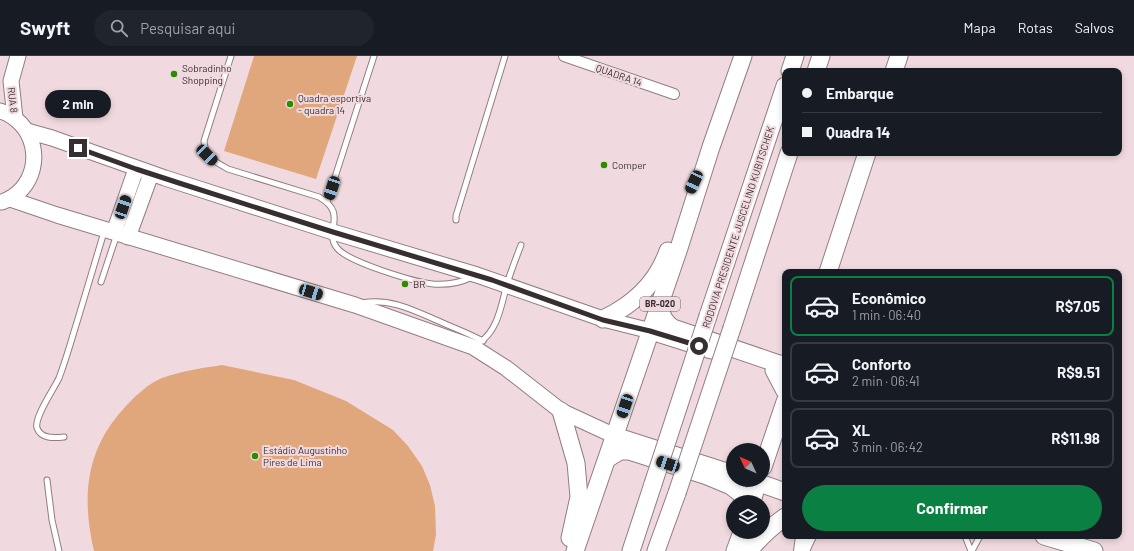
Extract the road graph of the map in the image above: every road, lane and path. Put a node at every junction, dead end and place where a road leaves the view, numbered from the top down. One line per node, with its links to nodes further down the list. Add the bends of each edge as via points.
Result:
1 (18, 56): 13 (main road, RUA 8)
2 (231, 56): 25 (lane, via 204,142 207,155 228,169 319,197)
3 (374, 56): 25 (lane)
4 (505, 56): 26 (lane)
5 (564, 56): 14 (street, QUADRA 14)
6 (743, 56): 19 (main road, BR-020)
7 (795, 56): 10 (main road)
8 (821, 56): 11 (main road)
9 (899, 56): 12 (main road)
10 (791, 68)
11 (817, 68)
12 (895, 68)
13 (5, 85): 17 (main road, RUA 8)
14 (674, 94)
15 (782, 95): 60 (main road, RODOVIA PRESIDENTE JUSCELINO KUBITSCHEK, bridge)
16 (0, 111): 17 (main road)
17 (15, 118): 18 (main road)
18 (27, 131): 22 (main road); 24 (main road, via 34,153 30,176 22,190)
19 (711, 147): 34 (main road, BR-020); 35 (main road, via 689,194 664,262 644,293)
20 (788, 156): 61 (main road, bridge)
21 (866, 156): 30 (main road)
22 (136, 169): 23 (main road); 28 (main road)
23 (151, 174): 27 (main road); 28 (main road)
24 (5, 201): 28 (main road)
25 (327, 202): 27 (lane, via 334,212)
26 (456, 220)
27 (333, 232): 31 (main road); 31 (lane, via 334,244 343,253 411,280 447,284 464,281)
28 (116, 233): 32 (lane); 37 (main road); 42 (lane, via 55,387 37,422 40,432 46,437)
29 (520, 245): 33 (lane)
30 (829, 269)
31 (477, 275): 33 (main road)
32 (101, 282)
33 (507, 285): 35 (main road); 37 (lane, via 502,308 489,333)
34 (659, 306): 36 (main road, BR-020); 38 (main road, via 664,320 673,328 772,362)
35 (603, 320): 36 (main road)
36 (650, 331): 38 (main road); 41 (main road, BR-020)
37 (478, 344): 40 (main road)
38 (781, 369)
39 (782, 410): 43 (main road)
40 (561, 411): 41 (main road); 58 (main road, via 576,463 579,497)
41 (615, 436): 44 (main road, BR-020); 45 (main road)
42 (64, 437)
43 (770, 444)
44 (607, 458): 49 (main road, via 620,451 629,451 707,476 731,486); 59 (main road, BR-020)
45 (726, 472)
46 (47, 480): 57 (lane)
47 (770, 484): 48 (main road)
48 (782, 490)
49 (741, 495)
50 (782, 519): 63 (main road, via 759,538)
51 (739, 539): 62 (main road)
52 (801, 539): 64 (street)
53 (809, 539): 65 (street)
54 (966, 539): 66 (lane)
55 (978, 539): 66 (lane)
56 (1054, 539): 67 (main road)
57 (59, 551)
58 (567, 551)
59 (575, 551)
60 (631, 551)
61 (656, 551)
62 (735, 551)
63 (749, 551)
64 (799, 551)
65 (804, 551)
66 (972, 551)
67 (1094, 551)

